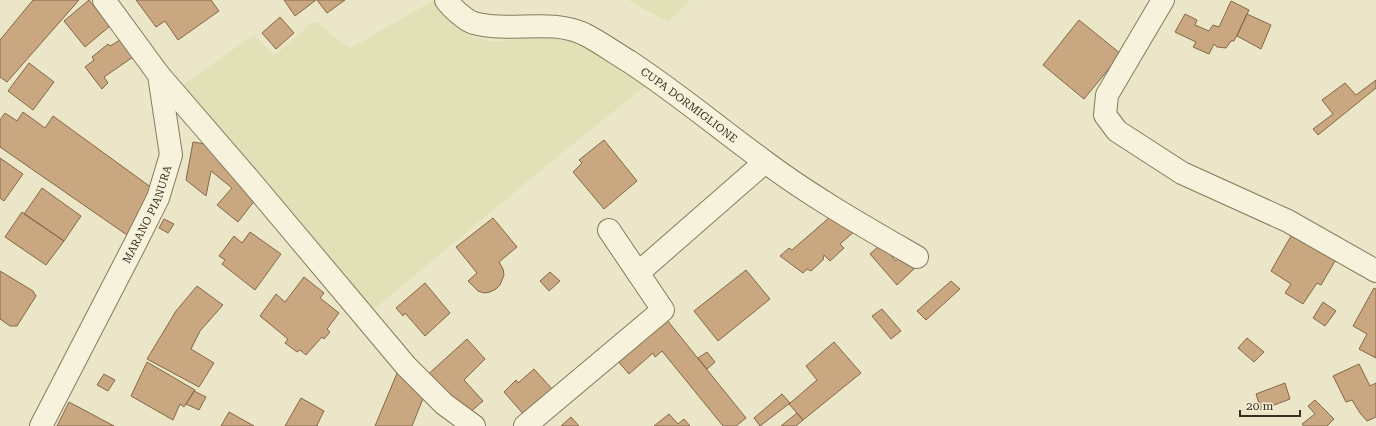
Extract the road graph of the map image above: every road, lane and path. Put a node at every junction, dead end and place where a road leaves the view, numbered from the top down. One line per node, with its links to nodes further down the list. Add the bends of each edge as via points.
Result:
1 (104, 0): 4 (street, MARANO PIANURA)
2 (446, 0): 5 (street, CUPA DORMIGLIONE, via 472,22 501,26 559,26 597,40 662,83)
3 (1163, 0): 8 (street, via 1108,95 1105,115 1117,131 1182,173 1288,221)
4 (159, 75): 10 (street, MARANO PIANURA, via 171,155 158,198); 11 (street, via 406,366 444,404)
5 (765, 162): 7 (street, CUPA DORMIGLIONE, via 868,229); 9 (street)
6 (609, 230): 9 (street)
7 (917, 257)
8 (1376, 271)
9 (638, 273): 12 (street, via 663,310)
10 (41, 426)
11 (474, 426)
12 (525, 426)

